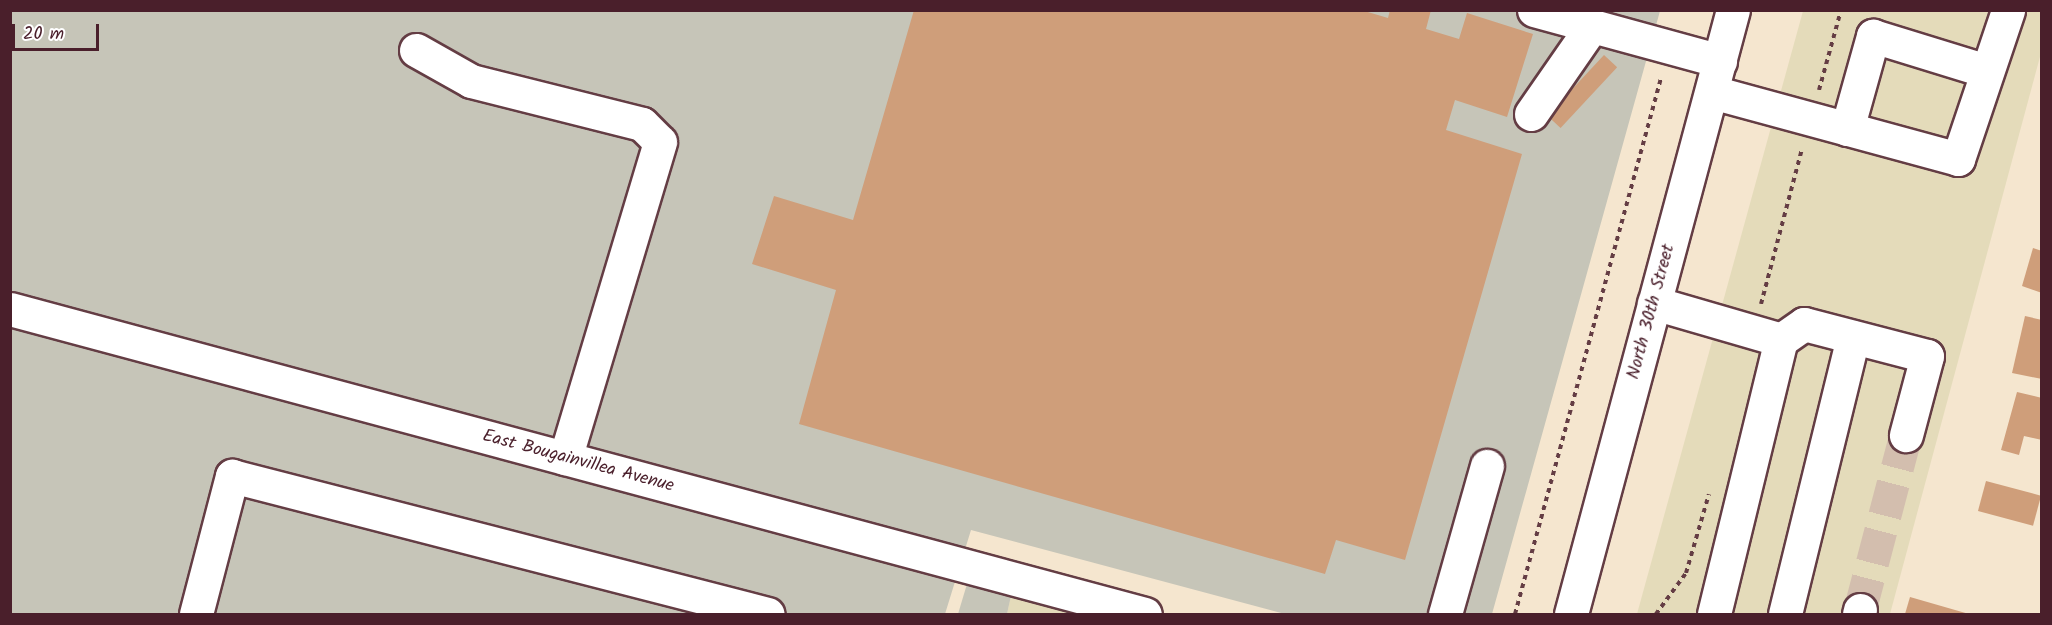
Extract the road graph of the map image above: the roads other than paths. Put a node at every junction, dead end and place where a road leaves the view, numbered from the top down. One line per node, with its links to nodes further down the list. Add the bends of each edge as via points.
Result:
1 (1534, 10): 4 (street)
2 (1733, 10): 6 (street, North 30th Street)
3 (2008, 10): 7 (street)
4 (1592, 26): 6 (street); 9 (street)
5 (416, 50): 16 (street, via 471,81 642,124 660,142)
6 (1720, 61): 8 (street, North 30th Street)
7 (1988, 71): 10 (street, via 1958,159); 10 (street, via 1873,36)
8 (1712, 92): 10 (street); 11 (street, North 30th Street)
9 (1531, 114)
10 (1847, 129)
11 (1654, 303): 14 (street); 22 (street, North 30th Street)
12 (10, 309): 16 (street, East Bougainvillea Avenue)
13 (1853, 337): 14 (street, via 1804,324); 15 (street, via 1927,356); 24 (street)
14 (1781, 340): 23 (street)
15 (1906, 435)
16 (565, 458): 20 (street, East Bougainvillea Avenue)
17 (1487, 466): 21 (street)
18 (196, 615): 19 (street, via 232,476)
19 (768, 615)
20 (1145, 615)
21 (1445, 615)
22 (1571, 615)
23 (1714, 615)
24 (1785, 615)

